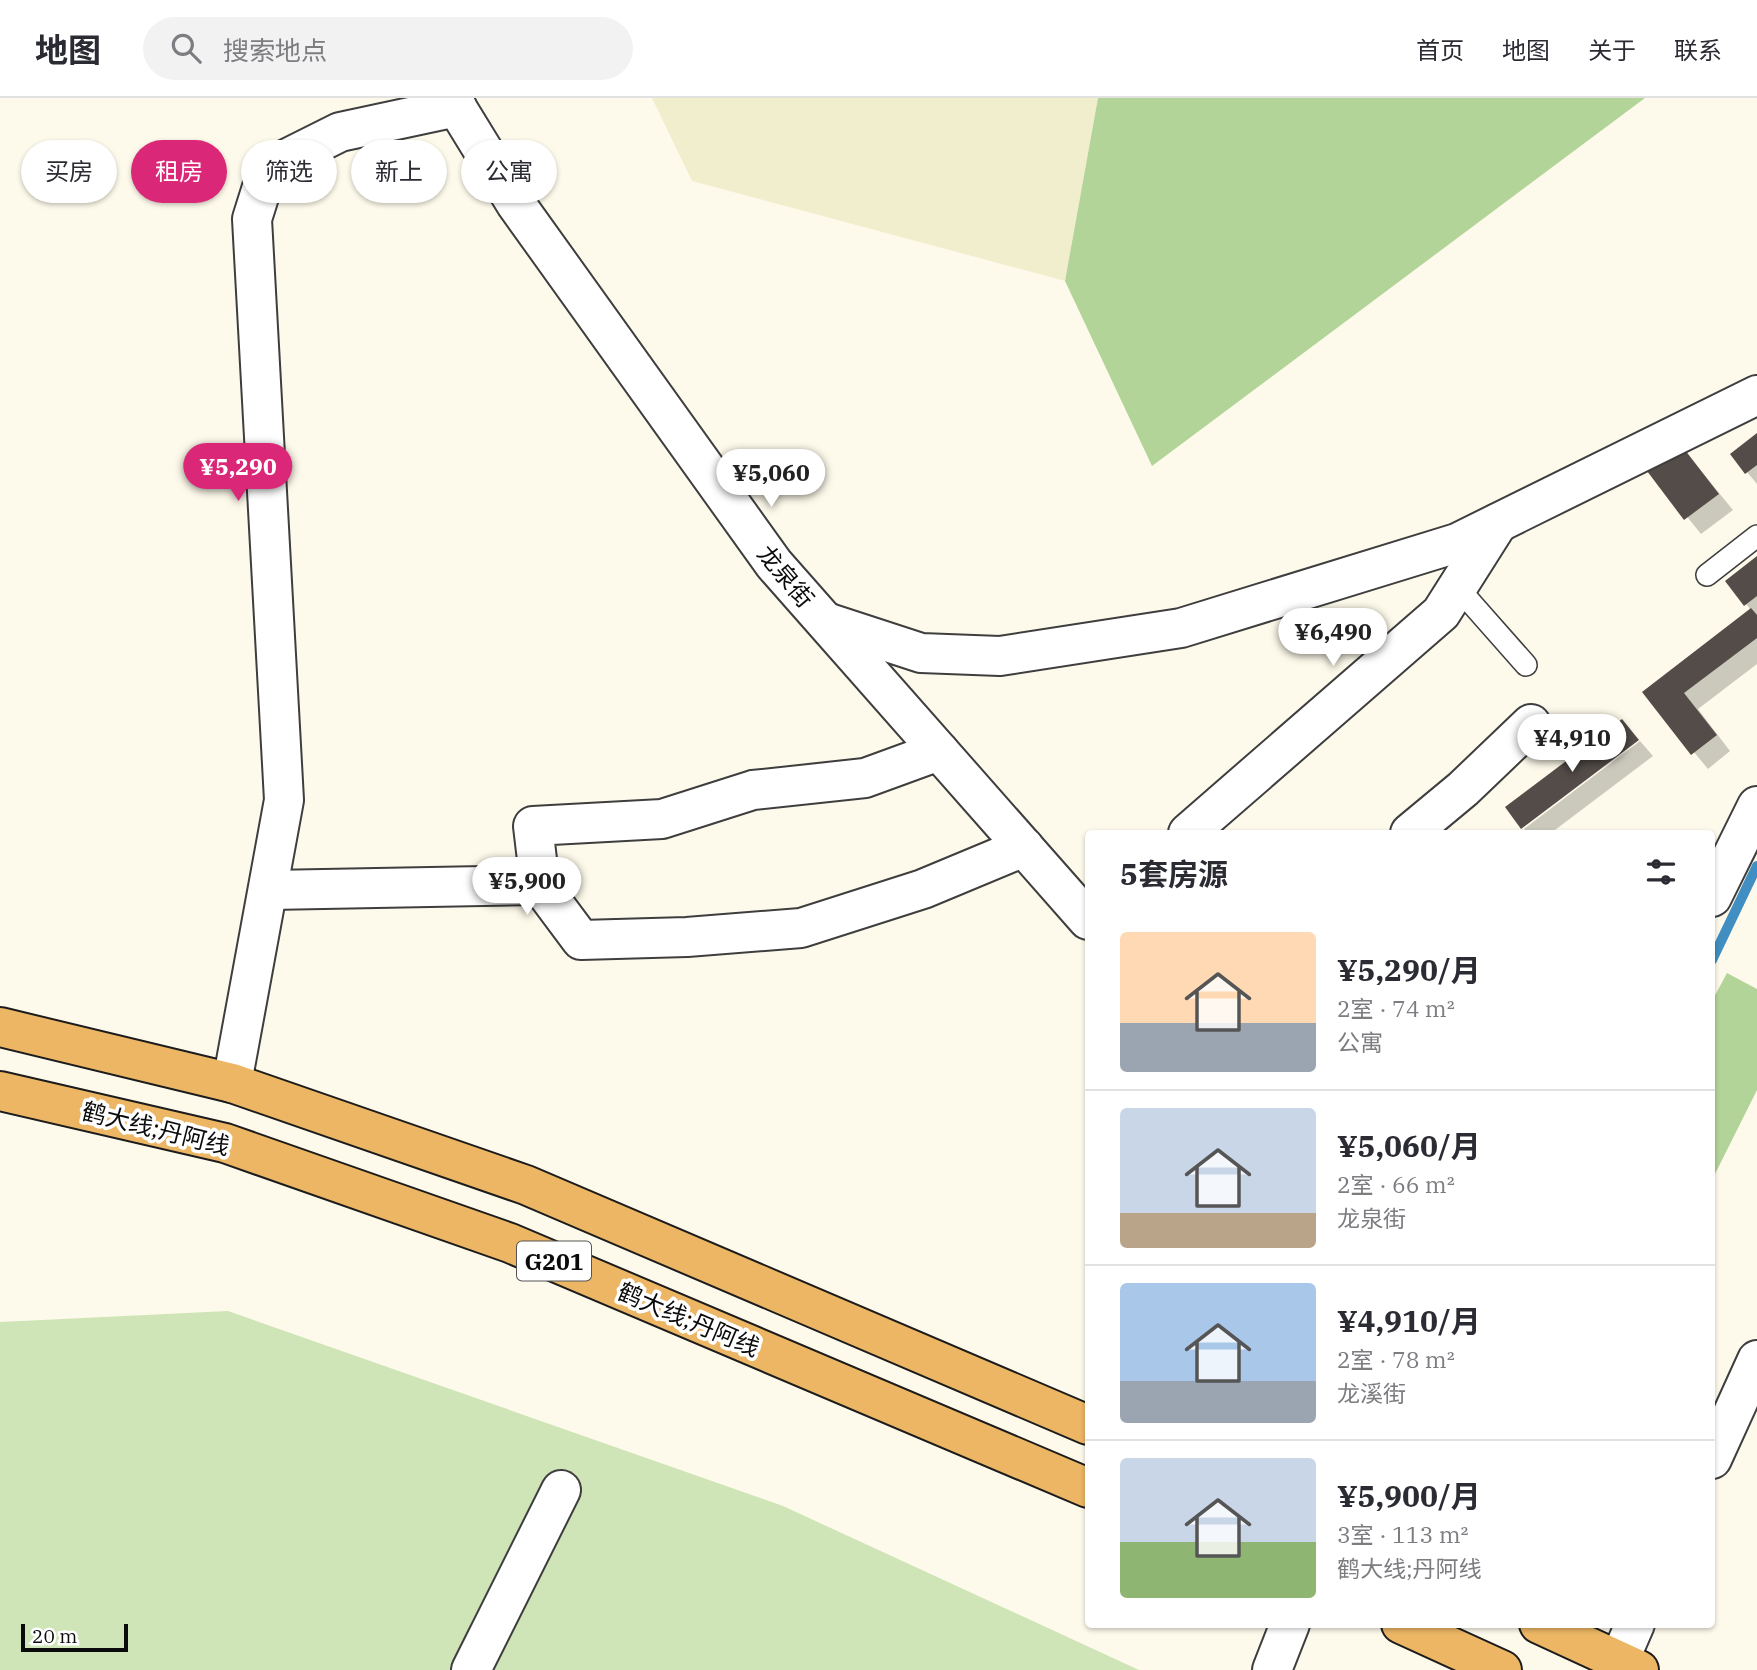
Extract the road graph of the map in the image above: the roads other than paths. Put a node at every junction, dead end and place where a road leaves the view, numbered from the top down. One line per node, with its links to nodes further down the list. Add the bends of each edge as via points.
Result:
1 (454, 103): 7 (street, 龙泉街, via 532,226 774,564); 16 (street, via 340,132 268,168 252,219 284,800)
2 (1757, 395): 3 (street)
3 (1499, 521): 6 (street); 7 (street, via 1457,543 1181,628 1000,656 921,653)
4 (1757, 536): 5 (lane)
5 (1707, 575)
6 (1458, 588): 8 (lane); 12 (street, via 1441,613)
7 (824, 621): 10 (street, 龙泉街)
8 (1526, 665)
9 (1531, 724): 13 (street)
10 (939, 751): 14 (street, 龙泉街); 15 (street, via 865,778 753,790 662,819 533,826)
11 (1757, 806): 17 (street)
12 (1191, 830)
13 (1414, 830)
14 (1024, 847): 15 (street, via 923,889 801,928 687,937 581,940); 18 (street, 龙泉街)
15 (540, 884): 16 (street)
16 (270, 890): 20 (street)
17 (1715, 891)
18 (1085, 917)
19 (0, 1027): 20 (highway, G201)
20 (232, 1083): 23 (highway, G201, via 526,1185)
21 (0, 1091): 25 (highway, 鹤大线;丹阿线 / G201, via 225,1143 510,1242)
22 (1757, 1360): 24 (street)
23 (1085, 1424)
24 (1715, 1452)
25 (1085, 1487)
26 (561, 1490): 32 (street)
27 (1288, 1628): 33 (street)
28 (1410, 1628): 34 (highway)
29 (1548, 1628): 31 (highway)
30 (1634, 1628): 31 (street)
31 (1629, 1665)
32 (471, 1670)
33 (1272, 1670)
34 (1502, 1670)

